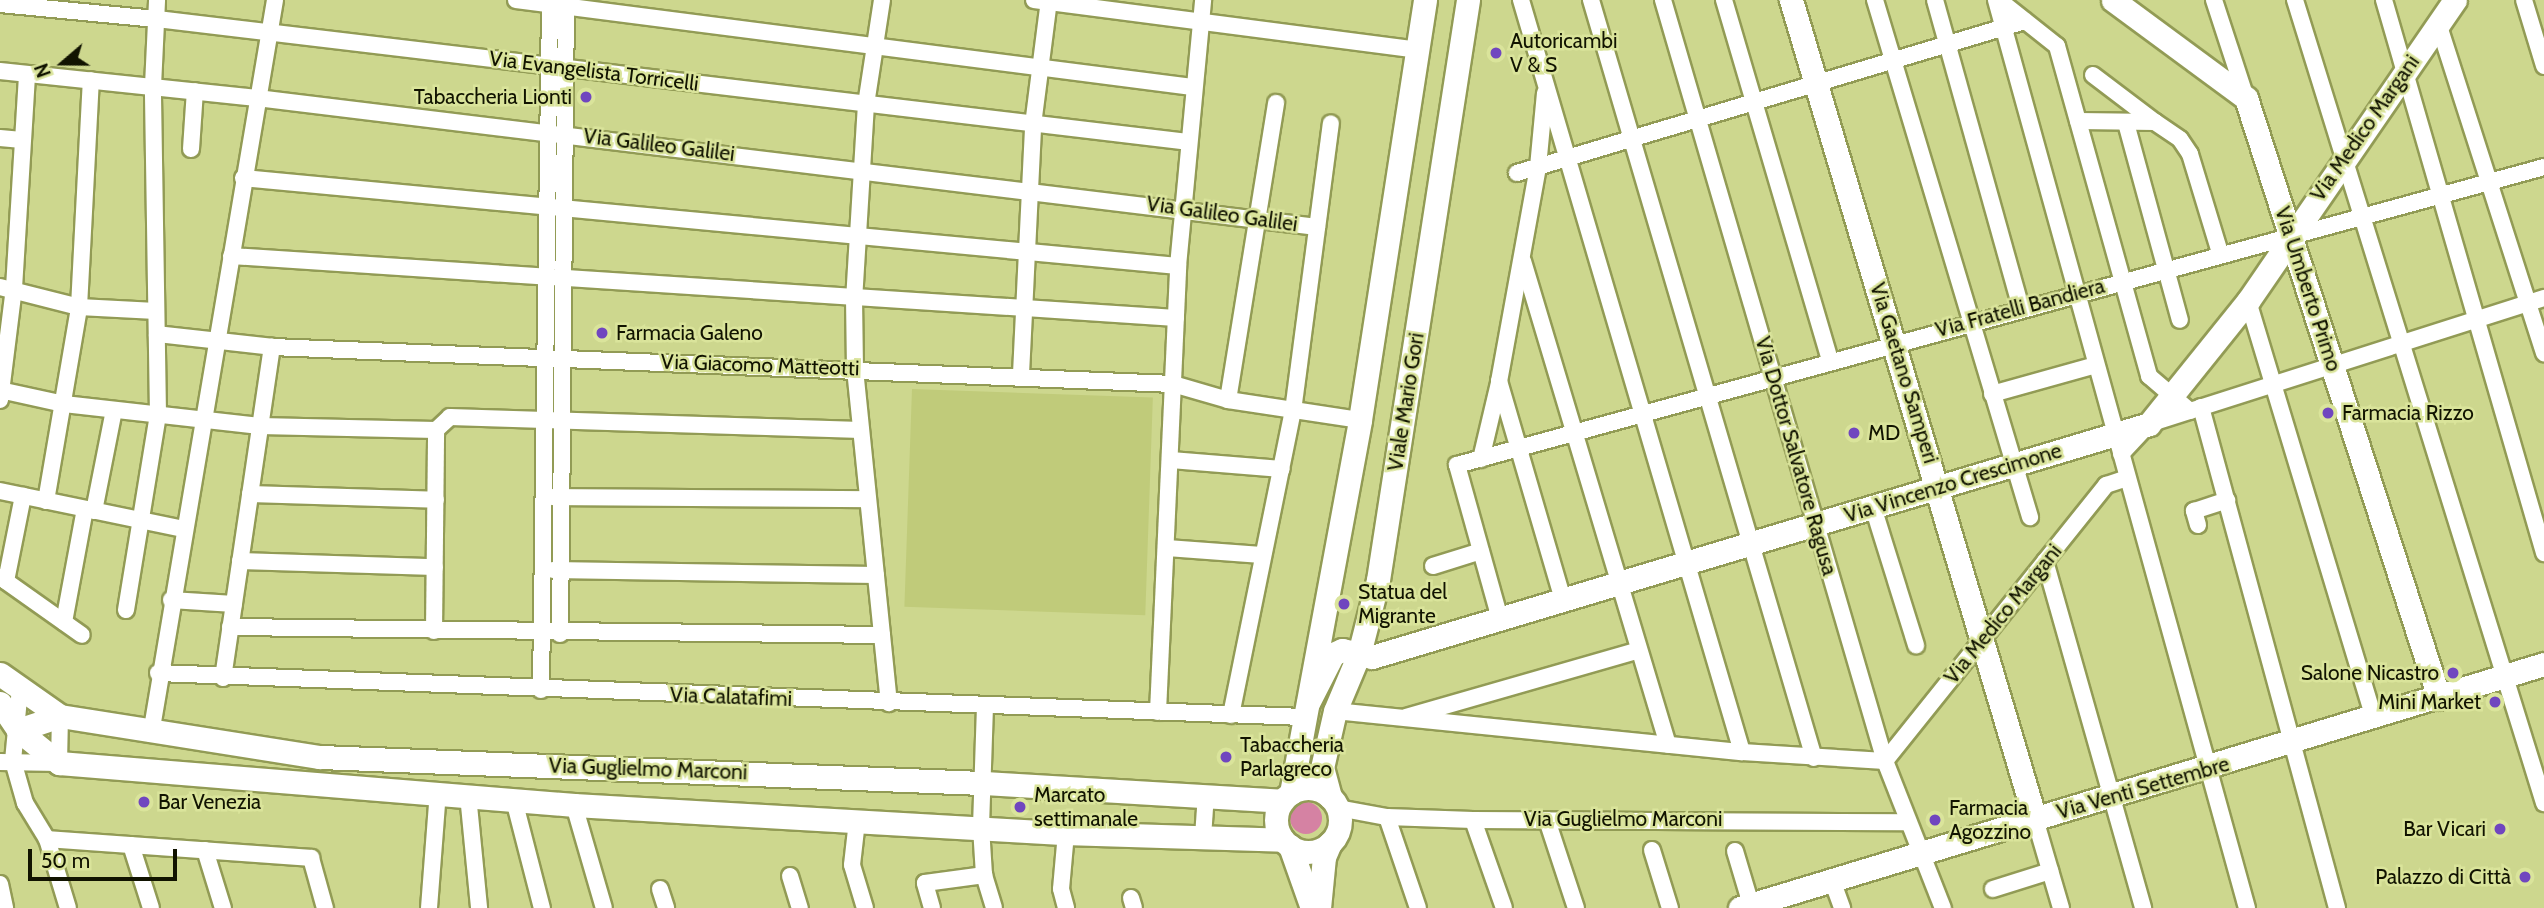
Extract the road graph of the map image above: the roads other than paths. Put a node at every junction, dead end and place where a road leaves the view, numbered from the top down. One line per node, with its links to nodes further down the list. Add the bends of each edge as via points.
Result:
1 (157, 0): 25 (street)
2 (275, 0): 29 (street)
3 (516, 0): 22 (street)
4 (882, 0): 30 (street)
5 (1203, 0): 26 (street)
6 (1425, 0): 32 (street, Viale Mario Gori)
7 (1468, 0): 189 (street, Viale Mario Gori, via 1378,580)
8 (1521, 0): 43 (street)
9 (1591, 0): 60 (street)
10 (1663, 0): 52 (street, Via Dottor Salvatore Ragusa)
11 (1724, 0): 49 (street)
12 (1791, 0): 42 (street, Via Gaetano Samperi)
13 (1875, 0): 33 (street)
14 (1935, 0): 31 (street)
15 (1997, 0): 27 (street); 28 (street)
16 (2113, 0): 48 (street)
17 (2214, 0): 48 (street, Via Umberto Primo)
18 (2295, 0): 65 (street)
19 (2384, 0): 37 (street)
20 (2524, 0): 35 (street)
21 (1044, 1): 26 (street); 34 (street)
22 (558, 2): 30 (street); 36 (street)
23 (0, 4): 25 (street, Via Evangelista Torricelli)
24 (2448, 7): 37 (street, Via Medico Margani); 71 (street)
25 (157, 19): 29 (street, Via Evangelista Torricelli); 44 (street)
26 (1199, 21): 32 (street); 45 (street)
27 (2025, 21): 28 (street); 53 (street, via 2057,46)
28 (2003, 27): 31 (street); 92 (street)
29 (270, 32): 36 (street, Via Evangelista Torricelli); 47 (street)
30 (875, 44): 34 (street); 51 (street)
31 (1947, 44): 33 (street); 97 (street)
32 (1421, 50): 131 (street, Viale Mario Gori)
33 (1893, 60): 42 (street); 103 (street)
34 (1040, 65): 45 (street); 57 (street)
35 (2544, 66)
36 (558, 67): 51 (street, Via Evangelista Torricelli); 58 (street)
37 (2404, 69): 65 (street, Via Medico Margani); 73 (street)
38 (0, 71): 39 (street, Via Galileo Galilei)
39 (27, 74): 41 (street, Via Galileo Galilei); 61 (street)
40 (2093, 75): 54 (street)
41 (91, 80): 44 (street, Via Galileo Galilei); 96 (street)
42 (1816, 83): 49 (street); 107 (street, Via Gaetano Samperi)
43 (1546, 84): 64 (street); 66 (street)
44 (153, 86): 46 (street, Via Galileo Galilei); 99 (street)
45 (1192, 88): 62 (street)
46 (195, 91): 47 (street, Via Galileo Galilei); 63 (street)
47 (257, 98): 58 (street, Via Galileo Galilei); 70 (street)
48 (2246, 98): 81 (street, Via Umberto Primo)
49 (1754, 102): 52 (street); 111 (street)
50 (1276, 103): 79 (street)
51 (866, 104): 57 (street, Via Evangelista Torricelli); 68 (street)
52 (1698, 119): 60 (street); 116 (street, Via Dottor Salvatore Ragusa)
53 (2078, 121): 56 (street); 90 (street)
54 (2155, 122): 56 (street); 84 (street, via 2180,139 2190,154)
55 (1331, 123): 80 (street)
56 (2126, 123): 88 (street)
57 (1033, 125): 62 (street, Via Evangelista Torricelli); 72 (street)
58 (557, 133): 68 (street, Via Galileo Galilei); 74 (street)
59 (0, 138): 61 (street)
60 (1632, 139): 64 (street); 122 (street)
61 (22, 140): 78 (street)
62 (1188, 142): 75 (street)
63 (191, 149)
64 (1567, 158): 66 (street); 128 (street)
65 (2344, 161): 77 (street); 81 (street, Via Medico Margani)
66 (1538, 167): 69 (street); 86 (street)
67 (2544, 167): 71 (street, Via Fratelli Bandiera)
68 (862, 170): 72 (street, Via Galileo Galilei); 82 (street)
69 (1517, 173)
70 (243, 178): 74 (street); 85 (street)
71 (2488, 181): 73 (street, Via Fratelli Bandiera); 94 (street)
72 (1030, 189): 75 (street, Via Galileo Galilei); 83 (street)
73 (2441, 194): 77 (street, Via Fratelli Bandiera); 101 (street)
74 (557, 207): 82 (street); 89 (street)
75 (1182, 207): 79 (street, Via Galileo Galilei); 87 (street)
76 (0, 215): 78 (street)
77 (2360, 215): 81 (street, Via Fratelli Bandiera); 106 (street)
78 (17, 216): 91 (street)
79 (1257, 217): 80 (street, Via Galileo Galilei); 123 (street)
80 (1317, 227): 127 (street)
81 (2291, 233): 84 (street, Via Fratelli Bandiera); 95 (street, Via Medico Margani); 113 (street, Via Umberto Primo)
82 (858, 236): 83 (street); 93 (street)
83 (1026, 251): 87 (street); 98 (street)
84 (2220, 253): 88 (street, Via Fratelli Bandiera)
85 (231, 256): 89 (street); 105 (street)
86 (1522, 256): 117 (street); 137 (street)
87 (1178, 266): 100 (street)
88 (2166, 268): 90 (street, Via Fratelli Bandiera); 102 (street)
89 (557, 278): 93 (street); 110 (street)
90 (2123, 280): 92 (street, Via Fratelli Bandiera); 125 (street, via 2149,376)
91 (7, 287): 96 (street); 120 (street)
92 (2076, 292): 97 (street, Via Fratelli Bandiera); 112 (street)
93 (854, 298): 98 (street); 114 (street)
94 (2536, 300): 101 (street); 109 (street)
95 (2248, 301): 119 (street); 125 (street, Via Medico Margani)
96 (79, 307): 99 (street); 124 (street)
97 (2021, 308): 103 (street, Via Fratelli Bandiera)
98 (1023, 309): 100 (street); 115 (street)
99 (156, 312): 104 (street)
100 (1176, 318): 118 (street)
101 (2478, 319): 106 (street); 164 (street)
102 (2180, 320)
103 (1973, 321): 107 (street, Via Fratelli Bandiera); 121 (street)
104 (157, 334): 105 (street, Via Giacomo Matteotti); 129 (street)
105 (218, 341): 108 (street, Via Giacomo Matteotti); 130 (street)
106 (2401, 341): 113 (street); 193 (street)
107 (1895, 342): 111 (street, Via Fratelli Bandiera); 145 (street, Via Gaetano Samperi)
108 (272, 347): 110 (street, Via Giacomo Matteotti); 134 (street)
109 (2544, 353)
110 (556, 357): 114 (street, Via Giacomo Matteotti); 132 (street)
111 (1830, 360): 116 (street, Via Fratelli Bandiera)
112 (2096, 365): 121 (street); 138 (street)
113 (2333, 365): 119 (street); 197 (street, Via Umberto Primo)
114 (855, 369): 115 (street, Via Giacomo Matteotti); 135 (street)
115 (1021, 374): 118 (street, Via Giacomo Matteotti)
116 (1773, 377): 122 (street, Via Fratelli Bandiera); 158 (street, Via Dottor Salvatore Ragusa)
117 (1499, 381): 139 (street); 140 (street)
118 (1173, 384): 123 (street, Via Giacomo Matteotti); 141 (street)
119 (2273, 384): 125 (street); 206 (street)
120 (1, 394): 124 (street)
121 (1992, 394): 142 (street)
122 (1707, 395): 128 (street, Via Fratelli Bandiera); 161 (street)
123 (1228, 400): 127 (street, Via Giacomo Matteotti)
124 (64, 404): 126 (street); 153 (street)
125 (2187, 404): 133 (street, Via Medico Margani); 152 (street)
126 (114, 410): 129 (street); 155 (street)
127 (1293, 411): 131 (street, Via Giacomo Matteotti); 143 (street)
128 (1642, 413): 137 (street, Via Fratelli Bandiera); 168 (street)
129 (158, 414): 130 (street); 157 (street)
130 (205, 419): 134 (street); 160 (street)
131 (1360, 420): 201 (street, Viale Mario Gori)
132 (556, 421): 135 (street); 136 (street, via 450,417); 149 (street)
133 (2149, 424): 138 (street, Via Vincenzo Crescimone)
134 (260, 426): 136 (street); 147 (street)
135 (861, 429): 150 (street)
136 (436, 430): 151 (street)
137 (1575, 432): 139 (street, Via Fratelli Bandiera); 174 (street)
138 (2118, 445): 142 (street, Via Vincenzo Crescimone); 144 (street)
139 (1519, 448): 140 (street, Via Fratelli Bandiera); 176 (street)
140 (1481, 458): 163 (street, Via Fratelli Bandiera, via 1457,465)
141 (1171, 460): 143 (street); 162 (street)
142 (2014, 464): 145 (street, Via Vincenzo Crescimone); 156 (street)
143 (1282, 469): 165 (street)
144 (2127, 478): 167 (street, Via Medico Margani, via 2106,485); 217 (street)
145 (1939, 488): 154 (street, Via Vincenzo Crescimone); 186 (street, Via Gaetano Samperi)
146 (0, 491): 148 (street)
147 (250, 494): 151 (street); 166 (street)
148 (23, 496): 153 (street); 173 (street)
149 (554, 497): 150 (street); 171 (street)
150 (868, 499): 172 (street)
151 (436, 500): 170 (street)
152 (2227, 500): 159 (street, via 2194,511); 210 (street)
153 (46, 501): 155 (street)
154 (1873, 507): 158 (street, Via Vincenzo Crescimone); 187 (street)
155 (90, 510): 157 (street); 180 (street)
156 (2030, 517)
157 (141, 520): 160 (street); 178 (street)
158 (1817, 524): 161 (street, Via Vincenzo Crescimone); 214 (street, Via Dottor Salvatore Ragusa)
159 (2198, 525)
160 (184, 529): 175 (street)
161 (1751, 545): 168 (street, Via Vincenzo Crescimone); 213 (street)
162 (1167, 548): 165 (street); 203 (street)
163 (1481, 551): 169 (street); 179 (street)
164 (2544, 553)
165 (1262, 555): 204 (street)
166 (240, 561): 170 (street); 177 (street)
167 (2045, 561): 186 (street, Via Medico Margani); 223 (street)
168 (1685, 564): 174 (street, Via Vincenzo Crescimone); 212 (street)
169 (1433, 566)
170 (435, 567): 182 (street)
171 (553, 570): 172 (street); 183 (street)
172 (876, 575): 185 (street)
173 (3, 579): 180 (street)
174 (1620, 584): 176 (street, Via Vincenzo Crescimone); 188 (street)
175 (171, 600): 177 (street); 191 (street)
176 (1563, 600): 179 (street, Via Vincenzo Crescimone)
177 (234, 604): 181 (street)
178 (126, 610)
179 (1500, 619): 189 (street, Via Vincenzo Crescimone, via 1372,657)
180 (64, 622): 184 (street)
181 (230, 627): 182 (street); 194 (street)
182 (435, 631): 183 (street)
183 (552, 634): 185 (street); 196 (street)
184 (82, 635)
185 (883, 635): 199 (street)
186 (1984, 638): 214 (street, Via Medico Margani); 229 (street, Via Gaetano Samperi)
187 (1916, 645)
188 (1639, 650): 207 (street); 211 (street)
189 (1359, 654): 201 (street, Via Vincenzo Crescimone, via 1342,650 1334,654); 202 (street, Viale Mario Gori)
190 (2544, 664): 193 (street, Via Venti Settembre)
191 (158, 673): 194 (street, Via Calatafimi); 209 (street)
192 (0, 674): 195 (street)
193 (2506, 675): 197 (street, Via Venti Settembre); 226 (street)
194 (223, 678): 196 (street, Via Calatafimi)
195 (20, 688): 205 (street); 208 (street)
196 (541, 690): 199 (street, Via Calatafimi)
197 (2439, 698): 206 (street, Via Venti Settembre)
198 (0, 703): 208 (street)
199 (889, 703): 200 (street, Via Calatafimi)
200 (985, 706): 203 (street, Via Calatafimi); 218 (street)
201 (1307, 710): 204 (street, Via Calatafimi); 222 (street, Viale Mario Gori)
202 (1335, 711): 207 (street); 225 (street, Viale Mario Gori, via 1322,768)
203 (1158, 712): 204 (street, Via Calatafimi)
204 (1231, 715)
205 (60, 716): 208 (street, Via Guglielmo Marconi); 209 (street, Via Guglielmo Marconi); 216 (street)
206 (2374, 718): 210 (street, Via Venti Settembre)
207 (1398, 719): 211 (street)
208 (9, 726): 215 (street); 216 (street)
209 (151, 734): 218 (street, Via Guglielmo Marconi, via 320,757)
210 (2293, 743): 217 (street, Via Venti Settembre); 279 (street)
211 (1668, 745): 212 (street)
212 (1742, 752): 213 (street)
213 (1814, 758): 214 (street)
214 (1885, 761): 233 (street, Via Dottor Salvatore Ragusa)
215 (6, 762): 216 (street); 237 (street)
216 (58, 763): 219 (street, Via Guglielmo Marconi)
217 (2208, 769): 223 (street, Via Venti Settembre); 278 (street)
218 (983, 783): 220 (street, Via Guglielmo Marconi); 234 (street)
219 (438, 791): 221 (street, Via Guglielmo Marconi); 259 (street)
220 (1206, 794): 222 (street, Via Guglielmo Marconi); 236 (street)
221 (468, 795): 224 (street, Via Guglielmo Marconi); 260 (street)
222 (1287, 797): 225 (street, via 1311,788); 238 (street, via 1276,825)
223 (2110, 797): 229 (street, Via Venti Settembre); 277 (street)
224 (514, 800): 227 (street, Via Guglielmo Marconi); 261 (street)
225 (1334, 802): 228 (street, Via Guglielmo Marconi); 239 (street, via 1339,827)
226 (2544, 803)
227 (574, 805): 232 (street, Via Guglielmo Marconi); 262 (street)
228 (1387, 817): 230 (street, Via Guglielmo Marconi); 271 (street)
229 (2035, 819): 244 (street, Via Venti Settembre); 245 (street, Via Gaetano Samperi)
230 (1473, 820): 231 (street, Via Guglielmo Marconi); 272 (street)
231 (1547, 820): 233 (street, Via Guglielmo Marconi); 273 (street)
232 (857, 821): 234 (street, Via Guglielmo Marconi); 265 (street, via 852,865)
233 (1908, 822): 244 (street, Via Dottor Salvatore Ragusa)
234 (981, 827): 235 (street, Via Guglielmo Marconi); 246 (street)
235 (1066, 833): 236 (street, Via Guglielmo Marconi); 268 (street, via 1061,889)
236 (1203, 837): 238 (street, Via Guglielmo Marconi)
237 (47, 839): 240 (street); 255 (street)
238 (1286, 843): 239 (street, via 1311,852); 269 (street)
239 (1330, 843): 270 (street, via 1324,857)
240 (131, 845): 241 (street); 256 (street)
241 (205, 850): 257 (street); 258 (street, via 311,858)
242 (1652, 850): 274 (street)
243 (1735, 851): 252 (street)
244 (1924, 852): 248 (street, Via Venti Settembre); 276 (street, Via Dottor Salvatore Ragusa)
245 (2050, 871): 251 (street); 253 (street, Via Gaetano Samperi)
246 (984, 875): 266 (street, via 925,883); 267 (street)
247 (790, 876): 264 (street)
248 (1832, 880): 252 (street, Via Venti Settembre); 275 (street)
249 (0, 884): 254 (street)
250 (660, 889): 263 (street)
251 (1993, 889)
252 (1747, 907)
253 (2057, 907)
254 (5, 908)
255 (68, 908)
256 (151, 908)
257 (223, 908)
258 (325, 908)
259 (429, 908)
260 (479, 908)
261 (542, 908)
262 (604, 908)
263 (666, 908)
264 (800, 908)
265 (865, 908)
266 (932, 908)
267 (994, 908)
268 (1066, 908)
269 (1312, 908)
270 (1319, 908)
271 (1418, 908)
272 (1504, 908)
273 (1576, 908)
274 (1670, 908)
275 (1842, 908)
276 (1943, 908)
277 (2143, 908)
278 (2247, 908)
279 (2337, 908)

